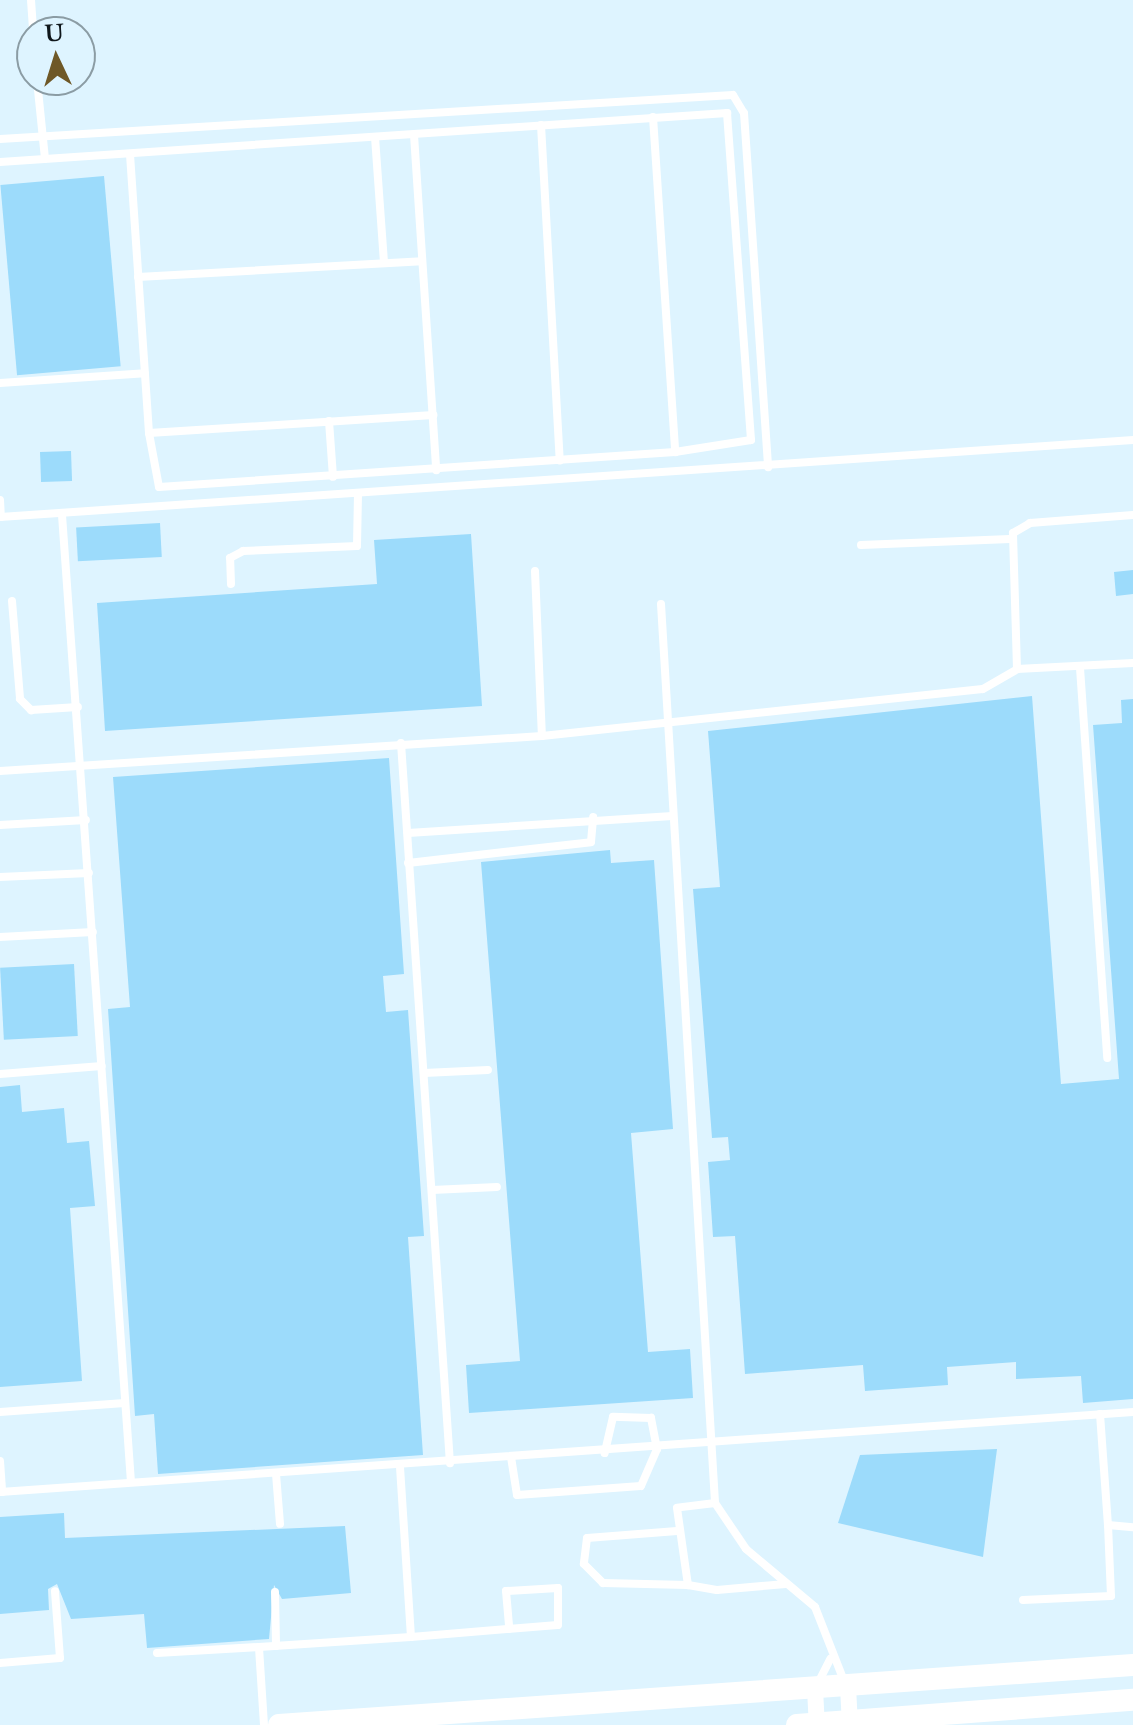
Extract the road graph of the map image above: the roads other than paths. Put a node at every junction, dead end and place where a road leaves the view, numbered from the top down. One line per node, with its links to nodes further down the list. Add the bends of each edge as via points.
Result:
1 (38, 96): 5 (lane)
2 (653, 117): 3 (lane); 20 (lane); 20 (lane, via 721,112 732,124 752,436 743,445)
3 (541, 125): 4 (lane); 21 (lane)
4 (414, 135): 6 (lane); 11 (lane)
5 (42, 137): 7 (lane); 9 (lane); 22 (lane, via 733,95 744,113)
6 (375, 137): 8 (lane); 12 (lane)
7 (0, 139)
8 (130, 154): 9 (lane); 13 (lane)
9 (45, 159): 10 (lane)
10 (0, 162)
11 (422, 261): 12 (lane); 16 (lane)
12 (384, 263): 13 (lane)
13 (138, 277): 14 (lane)
14 (145, 373): 15 (lane); 18 (lane)
15 (0, 383)
16 (433, 415): 17 (lane); 23 (lane)
17 (329, 421): 18 (lane); 24 (lane)
18 (149, 433): 24 (lane, via 159,487)
19 (1133, 440): 22 (lane)
20 (675, 452): 21 (lane)
21 (560, 460): 23 (lane)
22 (768, 467): 25 (lane)
23 (436, 470): 24 (lane)
24 (333, 477)
25 (358, 495): 27 (lane); 33 (lane, via 357,546 243,551 230,558)
26 (0, 500): 29 (lane)
27 (62, 515): 29 (lane); 39 (lane)
28 (1133, 515): 30 (lane, via 1030,523)
29 (1, 517)
30 (1010, 539): 31 (lane); 38 (lane)
31 (861, 545)
32 (535, 571): 41 (lane)
33 (231, 584)
34 (12, 601): 39 (lane, via 20,699 31,710)
35 (661, 604): 40 (lane)
36 (1133, 663): 37 (lane)
37 (1080, 668): 38 (lane); 55 (lane)
38 (1017, 669): 40 (lane, via 983,689)
39 (78, 707): 43 (lane)
40 (666, 718): 41 (lane); 45 (lane)
41 (542, 736): 42 (lane)
42 (401, 743): 43 (lane); 49 (lane)
43 (83, 766): 44 (lane); 47 (lane)
44 (0, 771)
45 (672, 816): 46 (lane); 66 (lane)
46 (593, 817): 49 (lane); 50 (lane, via 591,842)
47 (86, 820): 48 (lane); 51 (lane)
48 (0, 825)
49 (408, 833): 50 (lane)
50 (408, 863): 58 (lane)
51 (89, 873): 52 (lane); 53 (lane)
52 (0, 877)
53 (93, 932): 54 (lane); 56 (lane)
54 (0, 937)
55 (1107, 1058)
56 (102, 1066): 59 (lane); 62 (lane)
57 (488, 1070): 58 (lane)
58 (424, 1073): 61 (lane)
59 (0, 1074)
60 (497, 1187): 61 (lane)
61 (432, 1190): 71 (lane)
62 (125, 1403): 63 (lane); 74 (lane)
63 (0, 1412)
64 (1133, 1412): 65 (lane)
65 (1100, 1414): 66 (lane); 78 (lane)
66 (717, 1443): 67 (lane); 76 (lane)
67 (657, 1449): 68 (lane); 68 (lane, via 651,1418 631,1414 610,1420); 69 (lane, via 646,1484 520,1495)
68 (605, 1453): 69 (lane)
69 (511, 1457): 71 (lane)
70 (0, 1461): 75 (lane)
71 (450, 1463): 72 (lane)
72 (400, 1467): 73 (lane); 87 (lane)
73 (276, 1474): 74 (lane); 77 (lane)
74 (131, 1482): 75 (lane)
75 (1, 1492)
76 (715, 1503): 80 (lane, via 679,1506); 81 (lane, via 746,1549)
77 (280, 1524)
78 (1108, 1525): 79 (lane); 85 (lane, via 1111,1596)
79 (1133, 1527)
80 (677, 1531): 82 (lane); 82 (lane, via 587,1538 584,1564 603,1583)
81 (786, 1584): 82 (lane, via 717,1590); 91 (lane, via 823,1620)
82 (688, 1585)
83 (55, 1591): 92 (lane, via 60,1658)
84 (275, 1592): 88 (lane)
85 (1023, 1600)
86 (509, 1629): 86 (lane, via 560,1624 558,1588 506,1591); 87 (lane)
87 (411, 1637): 88 (lane)
88 (276, 1646): 89 (lane)
89 (259, 1647): 90 (lane); 99 (lane)
90 (157, 1653)
91 (830, 1659): 94 (lane); 95 (lane)
92 (0, 1663)
93 (1133, 1665): 94 (street)
94 (848, 1687): 95 (street); 98 (street)
95 (815, 1689): 100 (street); 101 (street)
96 (1133, 1700): 97 (street)
97 (951, 1719): 98 (street)
98 (850, 1723): 101 (street)
99 (264, 1725)
100 (279, 1725)
101 (810, 1725)

